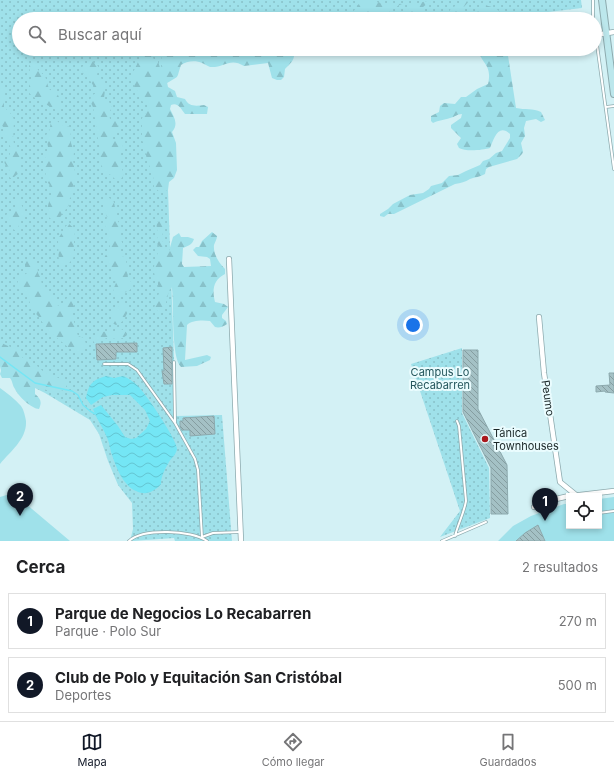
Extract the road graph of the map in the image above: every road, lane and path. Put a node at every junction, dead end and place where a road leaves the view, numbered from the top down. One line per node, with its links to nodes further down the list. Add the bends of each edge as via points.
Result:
1 (593, 0): 3 (lane)
2 (602, 0): 6 (street)
3 (594, 12)
4 (614, 32): 6 (street)
5 (602, 33): 6 (street)
6 (606, 33): 8 (street)
7 (598, 56): 10 (lane)
8 (614, 94)
9 (614, 106): 10 (lane)
10 (606, 107): 11 (lane)
11 (614, 169)
12 (229, 259): 26 (street)
13 (539, 317): 19 (street, Peumo, via 544,373 560,482)
14 (174, 362): 17 (lane)
15 (104, 364): 17 (lane, via 128,364 137,370)
16 (456, 421): 27 (lane, via 459,426 466,501)
17 (175, 423): 28 (lane, via 195,459 198,470)
18 (614, 491): 20 (street)
19 (569, 493)
20 (597, 493)
21 (566, 497): 22 (street)
22 (534, 507)
23 (614, 511): 24 (lane)
24 (602, 512)
25 (486, 522): 27 (lane)
26 (240, 532): 28 (lane, via 213,533); 31 (street)
27 (455, 536): 32 (lane)
28 (202, 537): 29 (lane, via 155,532 134,536); 30 (lane)
29 (129, 541)
30 (207, 541)
31 (241, 541)
32 (442, 541)

